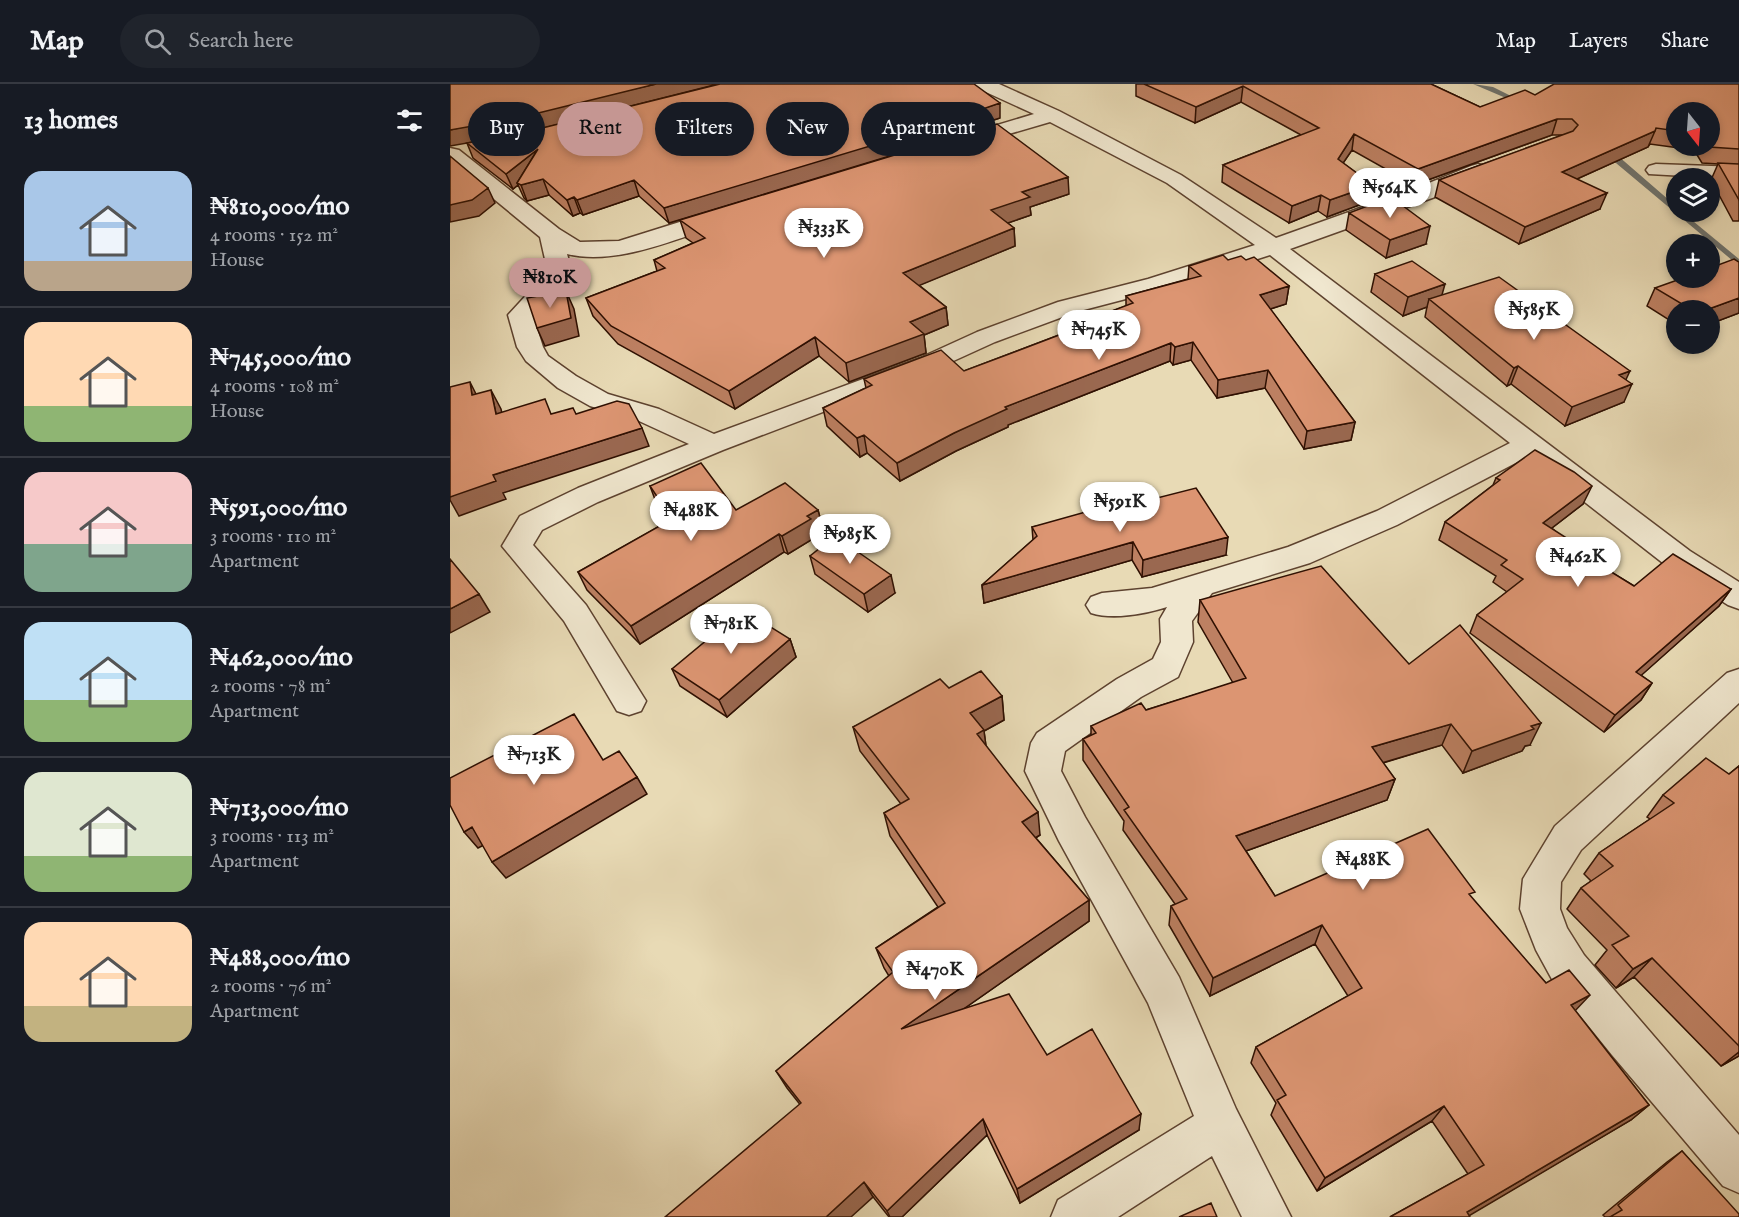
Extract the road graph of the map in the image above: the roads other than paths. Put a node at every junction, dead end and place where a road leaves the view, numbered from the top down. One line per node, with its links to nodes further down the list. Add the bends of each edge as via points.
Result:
1 (984, 84): 2 (street)
2 (1052, 115): 3 (street); 10 (street, via 1174,179)
3 (996, 133)
4 (458, 153): 9 (street)
5 (1492, 164): 10 (street, via 1427,192)
6 (1656, 170): 7 (street)
7 (1739, 173)
8 (748, 208): 9 (street, via 621,248 575,249)
9 (551, 234): 11 (street, via 559,268 553,280 520,315 530,348 539,361 599,399 649,415)
10 (1273, 247): 11 (street, via 1067,307); 12 (street)
11 (713, 444): 17 (street, via 531,523 517,546 575,613)
12 (1528, 445): 13 (street, via 1387,518 1299,555); 14 (street, via 1679,560)
13 (1202, 584): 15 (street, via 1152,600); 18 (street, via 1176,620 1177,642 1166,668 1048,743 1043,771 1164,991)
14 (1739, 597)
15 (1102, 605)
16 (1739, 682): 19 (street, via 1568,838 1542,879 1540,909 1550,937 1569,969)
17 (629, 701)
18 (1220, 1125): 20 (street); 21 (street)
19 (1739, 1170)
20 (1075, 1217)
21 (1267, 1217)

